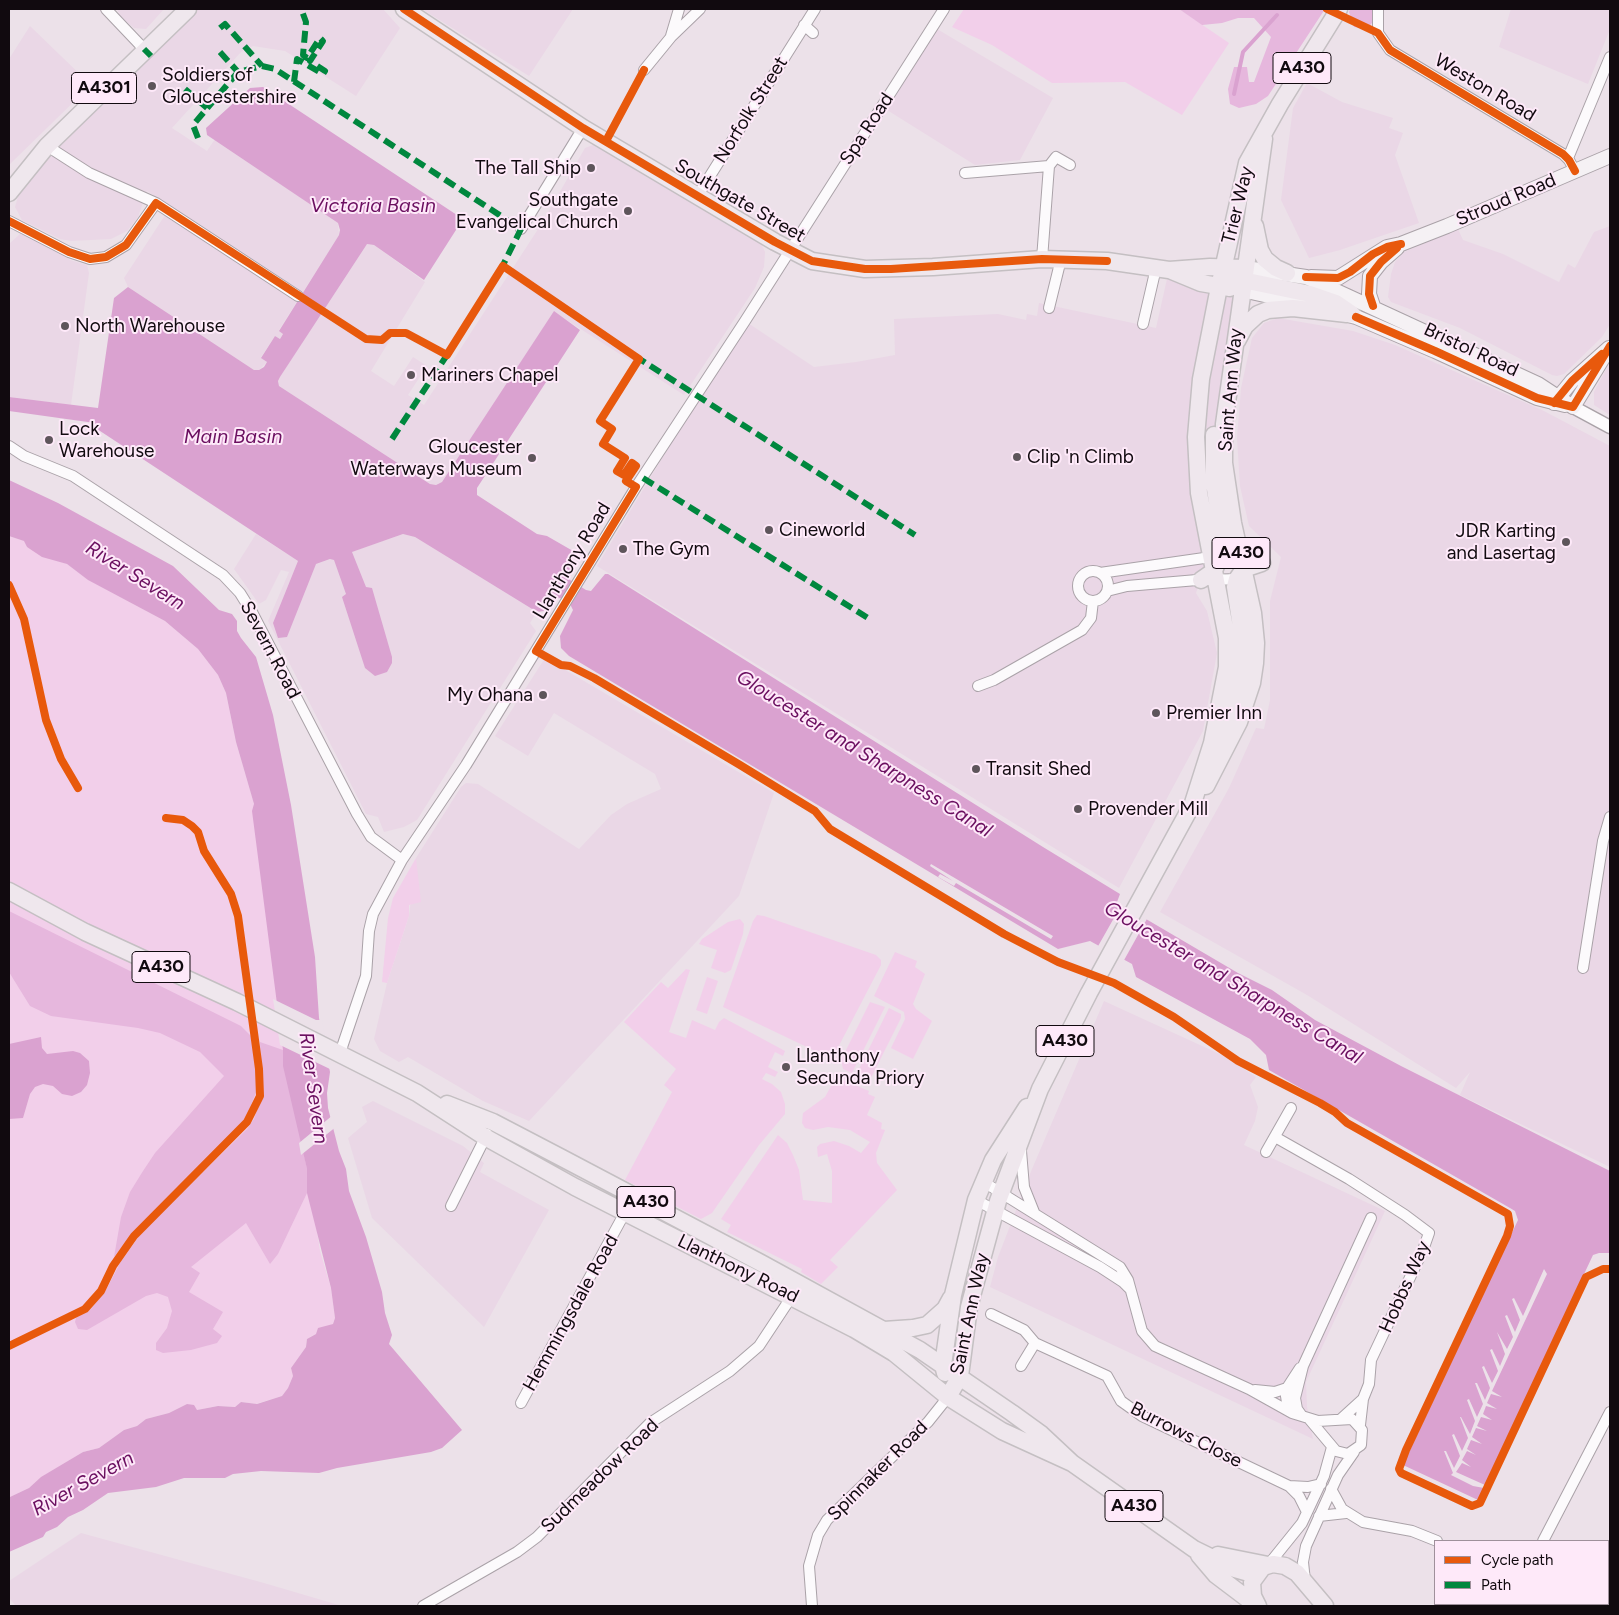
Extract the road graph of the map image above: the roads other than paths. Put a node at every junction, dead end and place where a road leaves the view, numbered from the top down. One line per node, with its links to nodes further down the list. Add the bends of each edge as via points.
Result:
1 (106, 9): 13 (street)
2 (188, 9): 13 (main road, A4301)
3 (404, 9): 16 (main road, Southgate Street)
4 (679, 9): 12 (street)
5 (700, 9): 12 (street)
6 (815, 9): 10 (street, Norfolk Street)
7 (944, 9): 32 (street, Spa Road)
8 (1339, 9): 17 (main road, Trier Way / A430)
9 (1378, 9): 20 (street, Weston Road, via 1378,33 1390,50)
10 (804, 26): 11 (street); 26 (street, Norfolk Street)
11 (813, 33)
12 (670, 37): 15 (street)
13 (144, 49): 18 (main road, A4301)
14 (1610, 57): 20 (street)
15 (644, 70)
16 (583, 128): 26 (main road, Southgate Street); 30 (street)
17 (1266, 128): 28 (main road, Trier Way / A430); 35 (main road, Trier Way / A430, via 1247,163)
18 (47, 146): 25 (main road, A4301); 27 (street, via 89,173)
19 (1610, 156): 23 (main road, Stroud Road)
20 (1568, 158): 23 (street, Weston Road)
21 (1070, 165): 22 (street, via 1056,157)
22 (1050, 166): 24 (street); 33 (street)
23 (1575, 170): 31 (main road, Stroud Road)
24 (966, 172)
25 (9, 193)
26 (698, 195): 32 (main road, Southgate Street)
27 (156, 203): 29 (street, via 126,245 106,257 90,259 69,252); 41 (street)
28 (1253, 214): 37 (main road, via 1260,250 1265,259); 39 (main road, Trier Way / A430)
29 (9, 221)
30 (521, 229)
31 (1401, 244): 38 (main road, Stroud Road, via 1373,254 1338,278); 42 (main road, Stroud Road, via 1370,276 1369,294)
32 (789, 250): 33 (main road, Southgate Street, via 812,261 865,269); 62 (street, Llanthony Road, via 588,565 466,765)
33 (1042, 259): 34 (main road, Southgate Street)
34 (1061, 259): 36 (main road, Southgate Street, via 1107,261); 43 (street)
35 (1223, 268): 36 (main road, Southgate Street); 39 (main road, Southgate Street); 40 (main road, Trier Way / A430)
36 (1162, 269): 40 (main road, Southgate Street); 45 (street)
37 (1287, 273): 38 (main road, Bristol Road); 39 (main road, Bristol Road)
38 (1306, 277): 42 (main road, Bristol Road)
39 (1243, 279): 40 (main road, Southgate Street); 44 (main road, via 1310,294 1336,303); 47 (main road, Saint Ann Way / A430)
40 (1219, 286): 53 (main road, Saint Ann Way / A430, via 1201,379 1196,436 1199,494)
41 (298, 296)
42 (1373, 306): 48 (main road, Bristol Road, via 1538,384)
43 (1049, 308)
44 (1352, 316): 47 (main road, via 1293,308 1268,310 1245,326); 48 (main road, Bristol Road, via 1536,398)
45 (1143, 324)
46 (1610, 347): 48 (main road); 49 (main road)
47 (1232, 358): 53 (main road, via 1218,405 1214,442 1214,483 1224,545); 54 (main road, Saint Ann Way / A430, via 1224,424 1224,463)
48 (1556, 399): 49 (main road, Bristol Road)
49 (1574, 407): 50 (street, Bristol Road)
50 (1610, 427)
51 (9, 446): 62 (street, Severn Road, via 24,456 73,476 223,576 240,593 357,814 379,845)
52 (1262, 563): 54 (main road)
53 (1213, 569): 54 (street); 54 (street); 55 (street); 56 (street); 59 (main road, Saint Ann Way / A430, via 1227,638 1227,667 1212,743)
54 (1242, 571): 59 (main road, via 1235,598 1243,642 1238,686 1223,732); 60 (main road, Saint Ann Way / A430, via 1256,643 1252,683 1240,722 1198,800)
55 (1100, 572): 56 (street, via 1107,580); 57 (street, via 1089,571 1079,580 1078,591)
56 (1107, 590): 57 (street, via 1103,598)
57 (1093, 601): 58 (street, via 1091,618 1082,630)
58 (978, 686)
59 (1200, 781): 60 (main road, Saint Ann Way / A430)
60 (1193, 803): 66 (main road, Saint Ann Way / A430)
61 (1610, 817): 64 (street)
62 (402, 860): 65 (street, Llanthony Road, via 373,914 366,976)
63 (9, 891): 65 (main road, A430, via 85,932)
64 (1583, 968)
65 (338, 1053): 67 (main road, Llanthony Road / A430)
66 (1040, 1089): 72 (main road, Saint Ann Way / A430); 74 (main road, Saint Ann Way, via 1002,1143)
67 (416, 1093): 69 (main road, Llanthony Road / A430); 70 (main road, Llanthony Road)
68 (1291, 1108): 71 (street)
69 (493, 1122): 70 (street); 76 (main road, Llanthony Road / A430)
70 (485, 1137): 78 (street); 80 (main road, Llanthony Road)
71 (1274, 1137): 73 (street); 94 (street, Hobbs Way, via 1349,1179 1428,1233 1424,1250 1371,1360 1369,1384)
72 (1021, 1138): 75 (main road, Saint Ann Way / A430); 81 (street, via 1022,1175)
73 (1266, 1152)
74 (982, 1181): 75 (street); 77 (main road, Saint Ann Way)
75 (1001, 1192): 79 (main road, Saint Ann Way / A430); 81 (street)
76 (634, 1196): 80 (street, Hemmingsdale Road); 84 (main road, Llanthony Road / A430)
77 (976, 1200): 79 (street); 85 (main road, Saint Ann Way)
78 (451, 1206)
79 (995, 1211): 83 (street, via 1100,1267); 91 (main road, Saint Ann Way / A430)
80 (625, 1213): 84 (main road, Llanthony Road); 95 (street, Hemmingsdale Road)
81 (1035, 1214): 83 (street, via 1114,1261 1125,1274)
82 (1371, 1218): 90 (street)
83 (1129, 1288): 93 (street, via 1140,1325 1149,1341)
84 (795, 1289): 87 (main road, Llanthony Road / A430); 91 (main road, Llanthony Road, via 879,1343); 115 (street, Sudmeadow Road, via 759,1346 730,1372 650,1423 537,1537)
85 (953, 1295): 87 (main road, via 945,1309 928,1325); 91 (main road, Saint Ann Way)
86 (991, 1314): 88 (street, Burrows Close, via 1024,1330)
87 (884, 1330): 91 (main road, A430)
88 (1036, 1343): 89 (street); 105 (street, Burrows Close, via 1107,1376 1121,1402 1142,1416)
89 (1021, 1366)
90 (1303, 1366): 92 (street); 98 (street, via 1295,1398 1297,1409)
91 (950, 1381): 103 (main road, A430, via 1041,1434); 103 (main road, via 1002,1430); 116 (street, Spinnaker Road, via 928,1422 826,1520 818,1534 809,1566)
92 (1287, 1388): 93 (street, via 1275,1392); 96 (street)
93 (1249, 1389): 96 (street)
94 (1363, 1399): 99 (street); 100 (street, Hobbs Way)
95 (521, 1403)
96 (1288, 1409): 98 (street)
97 (1610, 1412): 111 (street)
98 (1306, 1418): 99 (street); 101 (street)
99 (1339, 1420): 100 (street, via 1352,1419); 101 (street, via 1330,1429)
100 (1360, 1425): 102 (street, via 1363,1440)
101 (1330, 1443): 102 (street, via 1342,1453); 104 (street)
102 (1354, 1452): 106 (street)
103 (1072, 1463): 112 (main road, A430)
104 (1320, 1484): 105 (street, Burrows Close); 107 (street)
105 (1289, 1486): 107 (street, Burrows Close, via 1299,1496)
106 (1331, 1490): 108 (street); 109 (street)
107 (1307, 1512): 113 (street, via 1298,1531)
108 (1346, 1513): 109 (street); 110 (street, via 1373,1526 1412,1531)
109 (1319, 1516): 114 (street, via 1304,1553)
110 (1434, 1540)
111 (1543, 1540)
112 (1194, 1549): 113 (main road, A430, via 1235,1569); 117 (main road, A430, via 1216,1575)
113 (1264, 1568): 114 (main road, A430, via 1279,1564 1290,1568); 117 (main road, A430, via 1251,1588)
114 (1305, 1581): 118 (main road, A430)
115 (423, 1606)
116 (812, 1606)
117 (1257, 1606)
118 (1325, 1606)

